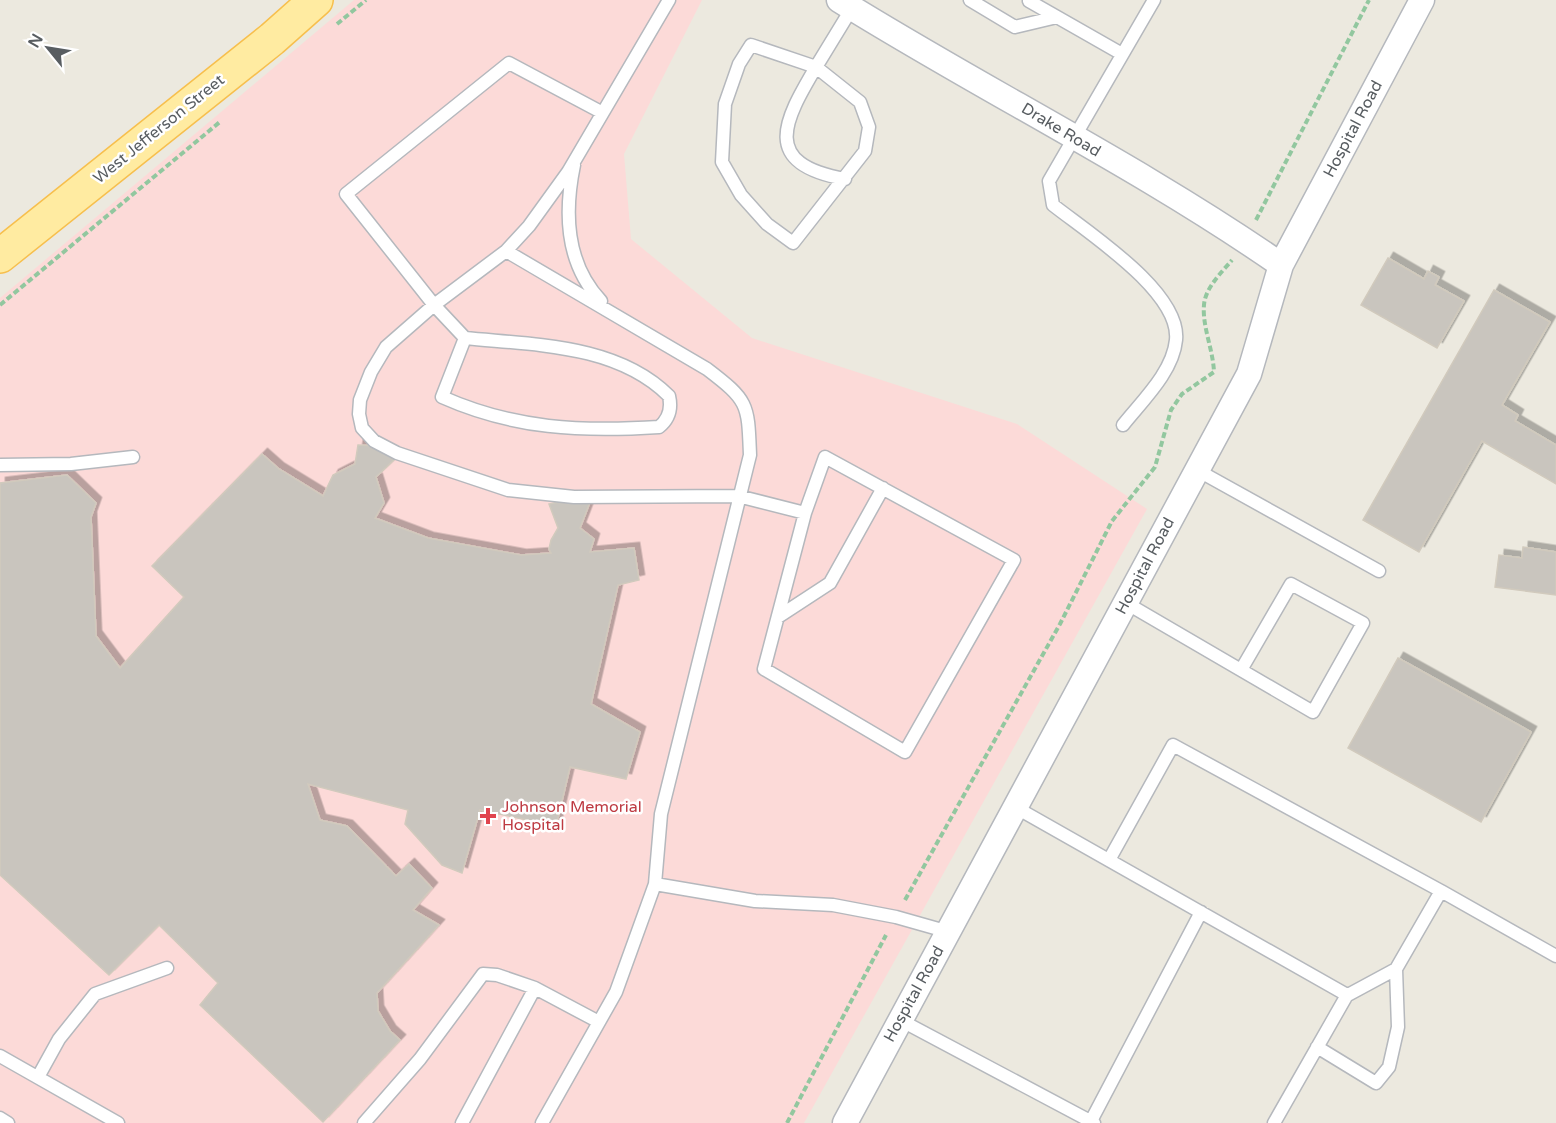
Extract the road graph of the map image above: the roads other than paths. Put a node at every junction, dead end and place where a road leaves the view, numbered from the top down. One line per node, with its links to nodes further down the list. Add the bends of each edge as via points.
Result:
1 (316, 0): 16 (main road, West Jefferson Street)
2 (669, 0): 11 (lane)
3 (970, 0): 8 (lane, via 1015,27)
4 (1154, 0): 9 (lane)
5 (1422, 0): 17 (street, Hospital Road)
6 (1029, 1): 8 (lane)
7 (845, 4): 10 (lane); 12 (street, Drake Road)
8 (1057, 17): 9 (lane)
9 (1122, 54): 12 (lane)
10 (816, 67): 14 (lane, via 860,102 869,127 865,152); 14 (lane, via 792,108 785,134 791,154 806,168); 14 (lane, via 751,45 739,64 725,104 722,162 754,210 793,243)
11 (601, 112): 13 (lane); 18 (lane, via 509,63 346,194)
12 (1074, 137): 17 (street, Drake Road); 21 (lane, via 1048,181 1053,205 1134,268 1168,305 1176,339 1162,378)
13 (576, 157): 15 (lane, via 529,226); 19 (lane, via 567,206 571,238 579,267)
14 (844, 178)
15 (506, 251): 18 (lane); 19 (lane)
16 (0, 256)
17 (1281, 265): 24 (street, Hospital Road, via 1249,374)
18 (434, 305): 20 (lane); 26 (lane, via 386,347 371,372 359,414 362,428 374,441 397,453 508,490 574,497)
19 (608, 309): 26 (lane, via 707,369 734,390 748,412 750,455)
20 (465, 338): 20 (lane, via 442,397 473,411 572,430 659,427 670,413 669,396 657,384 600,355)
21 (1123, 425)
22 (133, 457): 23 (lane, via 71,464)
23 (0, 465)
24 (1197, 470): 28 (lane); 29 (street, Hospital Road)
25 (883, 488): 27 (lane, via 825,457); 30 (lane, via 830,583); 30 (lane, via 1014,560 905,752 764,669)
26 (738, 496): 27 (lane); 34 (lane, via 661,814)
27 (804, 513): 30 (lane)
28 (1379, 571)
29 (1126, 603): 31 (lane); 32 (street, Hospital Road)
30 (778, 617)
31 (1241, 670): 31 (lane, via 1313,712 1363,623 1291,584)
32 (1015, 807): 33 (lane); 37 (street, Hospital Road)
33 (1109, 860): 35 (lane, via 1173,745); 36 (lane)
34 (655, 884): 37 (lane, via 755,901 833,905); 44 (lane, via 616,992)
35 (1441, 891): 38 (lane); 40 (lane)
36 (1201, 912): 42 (lane); 49 (lane)
37 (949, 932): 43 (street, Hospital Road)
38 (1556, 956)
39 (167, 968): 47 (lane, via 94,994 59,1039)
40 (1396, 969): 42 (lane); 45 (lane, via 1398,1027 1389,1067 1376,1083)
41 (535, 988): 44 (lane); 52 (lane, via 483,974 420,1059); 53 (lane)
42 (1346, 996): 45 (lane)
43 (900, 1020): 49 (lane); 55 (street, Hospital Road)
44 (598, 1022): 54 (lane)
45 (1317, 1047): 56 (lane)
46 (0, 1056): 47 (lane)
47 (38, 1077): 51 (lane)
48 (0, 1119): 50 (lane)
49 (1093, 1122)
50 (8, 1123)
51 (118, 1123)
52 (364, 1123)
53 (462, 1123)
54 (542, 1123)
55 (844, 1123)
56 (1274, 1123)

